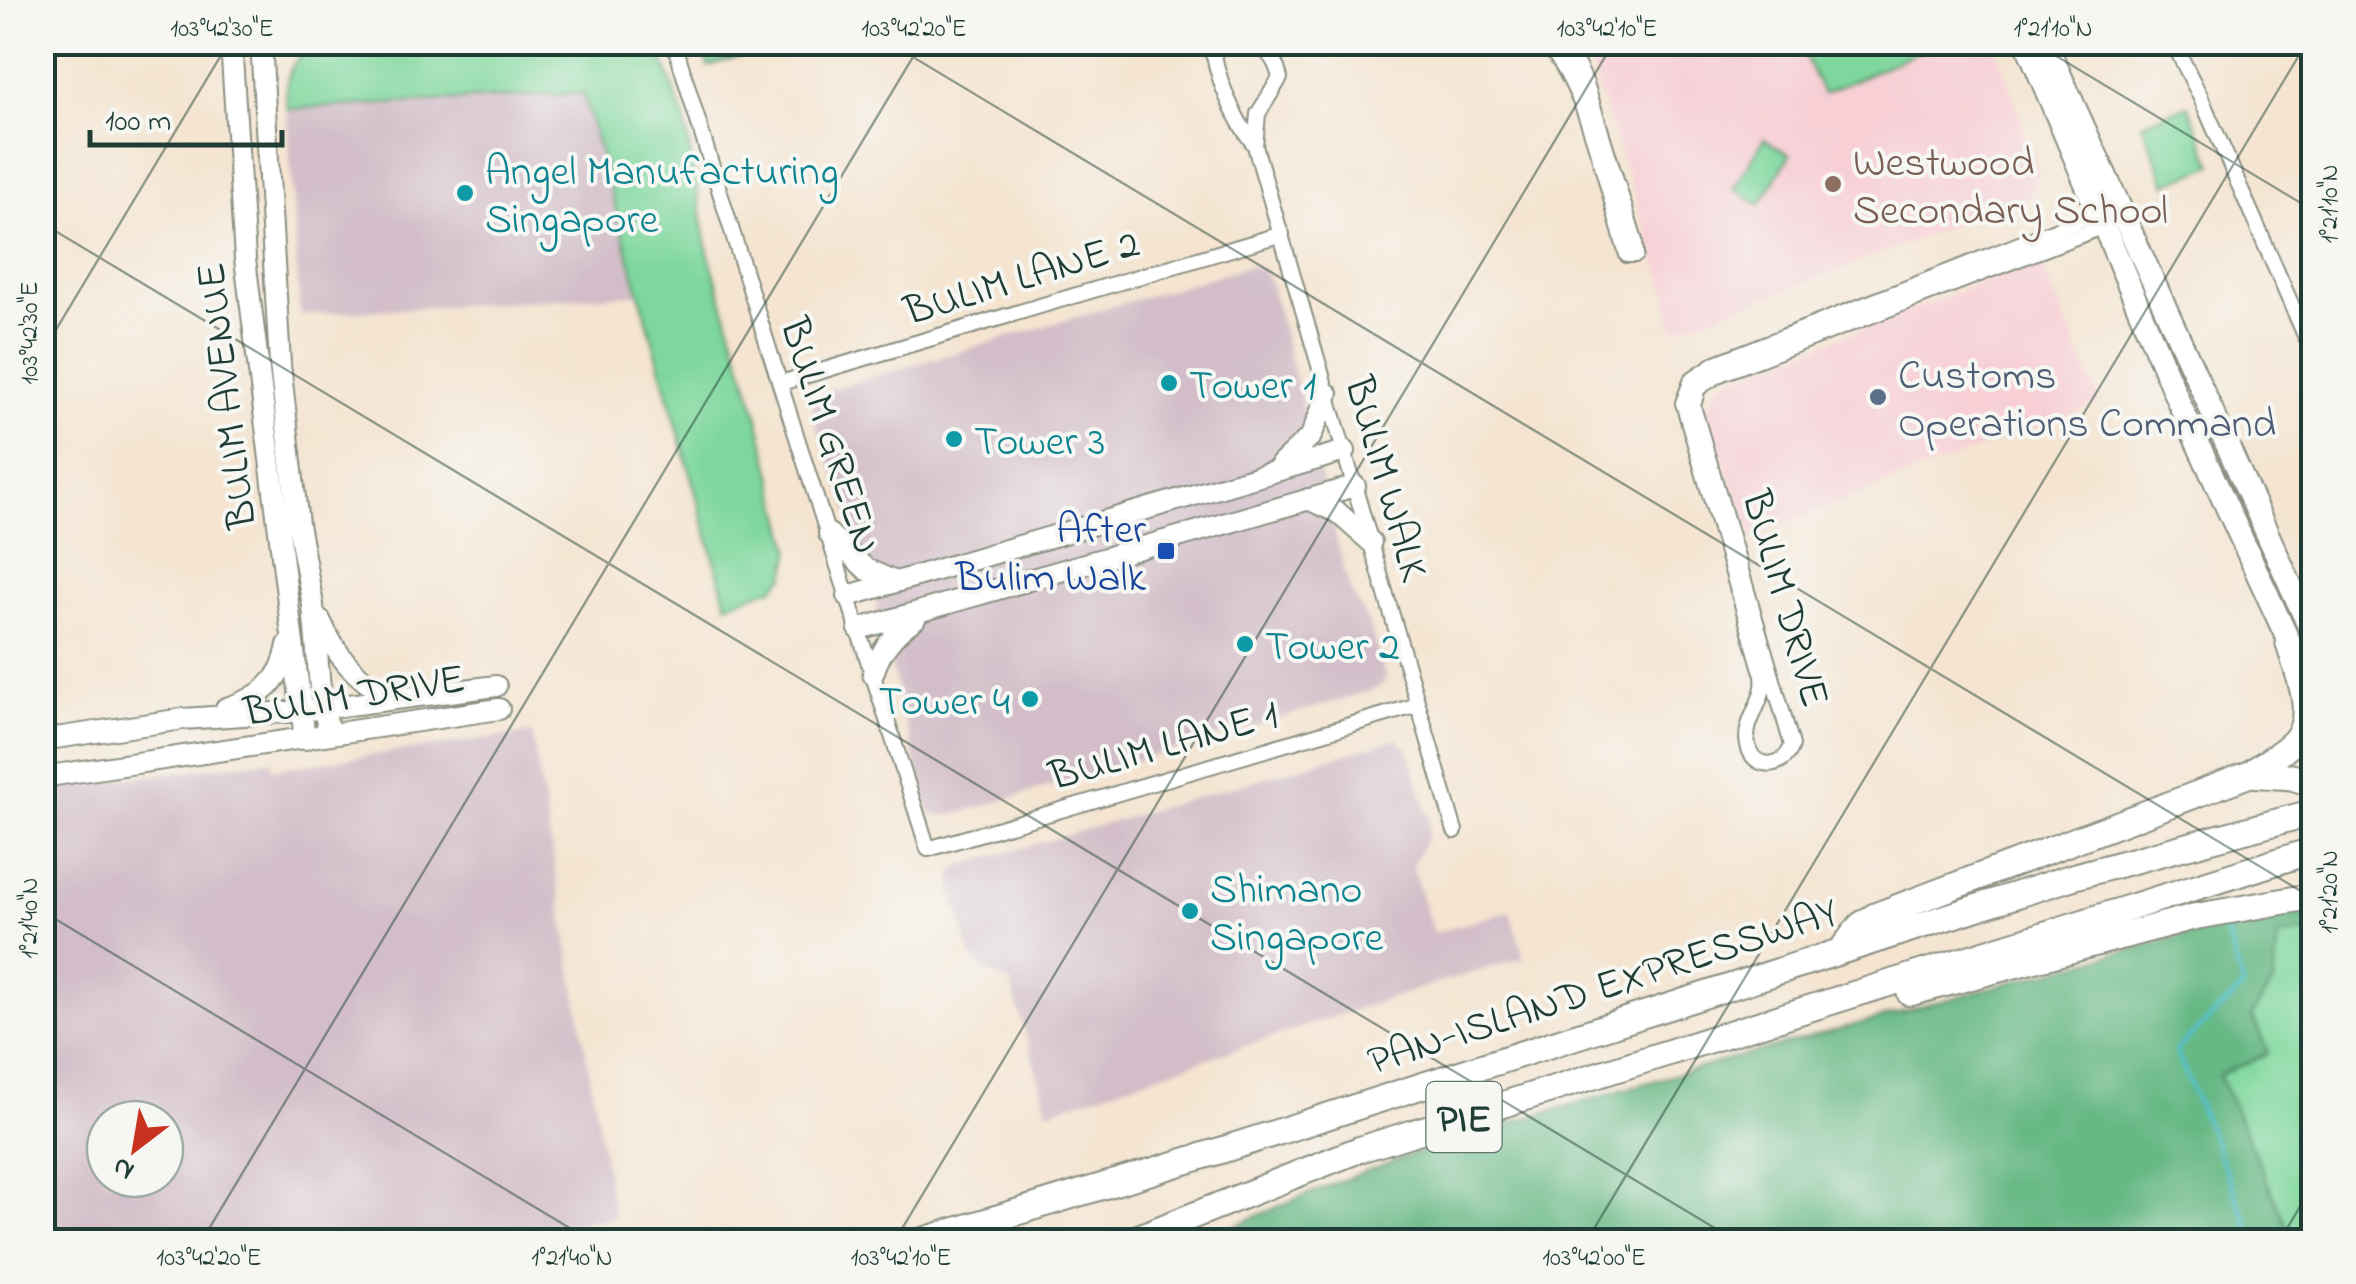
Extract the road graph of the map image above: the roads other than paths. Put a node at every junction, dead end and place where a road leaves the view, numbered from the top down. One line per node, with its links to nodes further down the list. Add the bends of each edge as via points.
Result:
1 (231, 42): 33 (street, BULIM AVENUE, via 245,259)
2 (262, 42): 30 (street, BULIM AVENUE, via 280,364)
3 (674, 42): 18 (street, BULIM GREEN)
4 (1230, 42): 12 (street, BULIM WALK)
5 (1244, 42): 14 (street, via 1258,44 1276,60 1280,78 1258,114)
6 (1544, 42): 7 (street, via 1575,88 1632,257 1638,253 1586,83)
7 (1559, 42)
8 (2026, 42): 15 (main road)
9 (2045, 42): 19 (main road)
10 (2173, 42): 17 (street)
11 (2305, 42): 13 (street)
12 (1212, 49): 14 (street, BULIM WALK, via 1238,124)
13 (2313, 60)
14 (1255, 146): 16 (street, BULIM WALK)
15 (2101, 220): 15 (street, BULIM DRIVE, via 1698,388 1693,406 1792,745 1780,762 1761,763 1748,746 1748,730 1764,695 1763,676 1683,403 1692,379 1716,363); 21 (main road)
16 (1282, 234): 18 (street, BULIM LANE 2); 20 (street, BULIM WALK)
17 (2314, 356)
18 (781, 383): 26 (street, BULIM GREEN)
19 (2199, 388): 21 (main road, via 2183,384); 34 (main road)
20 (1328, 394): 22 (street, BULIM WALK); 23 (street, via 1312,436)
21 (2179, 403): 34 (main road)
22 (1344, 451): 23 (street); 24 (street, BULIM WALK)
23 (1271, 471): 28 (street)
24 (1356, 486): 25 (street); 27 (street, BULIM WALK)
25 (1308, 499): 27 (street, via 1338,512); 31 (street)
26 (828, 534): 28 (street, via 866,568); 29 (street, BULIM GREEN)
27 (1371, 542): 39 (street, BULIM WALK)
28 (896, 582): 29 (street)
29 (848, 596): 32 (street, BULIM GREEN)
30 (313, 605): 38 (street, via 346,667); 40 (street, BULIM AVENUE)
31 (928, 609): 32 (street); 35 (street, via 900,628)
32 (859, 629): 35 (street, BULIM GREEN)
33 (290, 634): 42 (street, BULIM AVENUE); 43 (street, via 278,677 252,700)
34 (2302, 641): 37 (main road); 47 (highway, via 2305,699 2297,738)
35 (873, 674): 52 (street, BULIM GREEN)
36 (496, 686): 38 (street, BULIM DRIVE); 41 (street, BULIM DRIVE)
37 (2314, 694)
38 (389, 698): 40 (street, BULIM DRIVE)
39 (1418, 705): 51 (street, BULIM WALK); 52 (street, BULIM LANE 1)
40 (324, 708): 42 (street, BULIM DRIVE); 44 (street, BULIM AVENUE)
41 (499, 709): 44 (street, BULIM DRIVE)
42 (302, 711): 43 (street, BULIM DRIVE); 45 (street, BULIM AVENUE)
43 (183, 719): 46 (street, BULIM DRIVE)
44 (329, 734): 45 (street, BULIM DRIVE)
45 (305, 739): 48 (street, BULIM DRIVE)
46 (42, 740)
47 (2250, 774): 49 (highway); 57 (highway, via 1875,916)
48 (42, 777)
49 (2314, 784)
50 (2303, 816): 57 (highway, PAN-ISLAND EXPRESSWAY / PIE, via 2072,877)
51 (1454, 831)
52 (928, 849)
53 (2309, 852): 58 (highway, PAN-ISLAND EXPRESSWAY / PIE)
54 (2314, 886): 56 (highway)
55 (2314, 896): 56 (highway)
56 (2282, 900): 58 (highway, via 2192,917 1880,1000)
57 (1843, 948): 59 (highway, PAN-ISLAND EXPRESSWAY / PIE)
58 (1808, 1009): 60 (highway, PAN-ISLAND EXPRESSWAY / PIE, via 1358,1150)
59 (918, 1242)
60 (1127, 1242)

